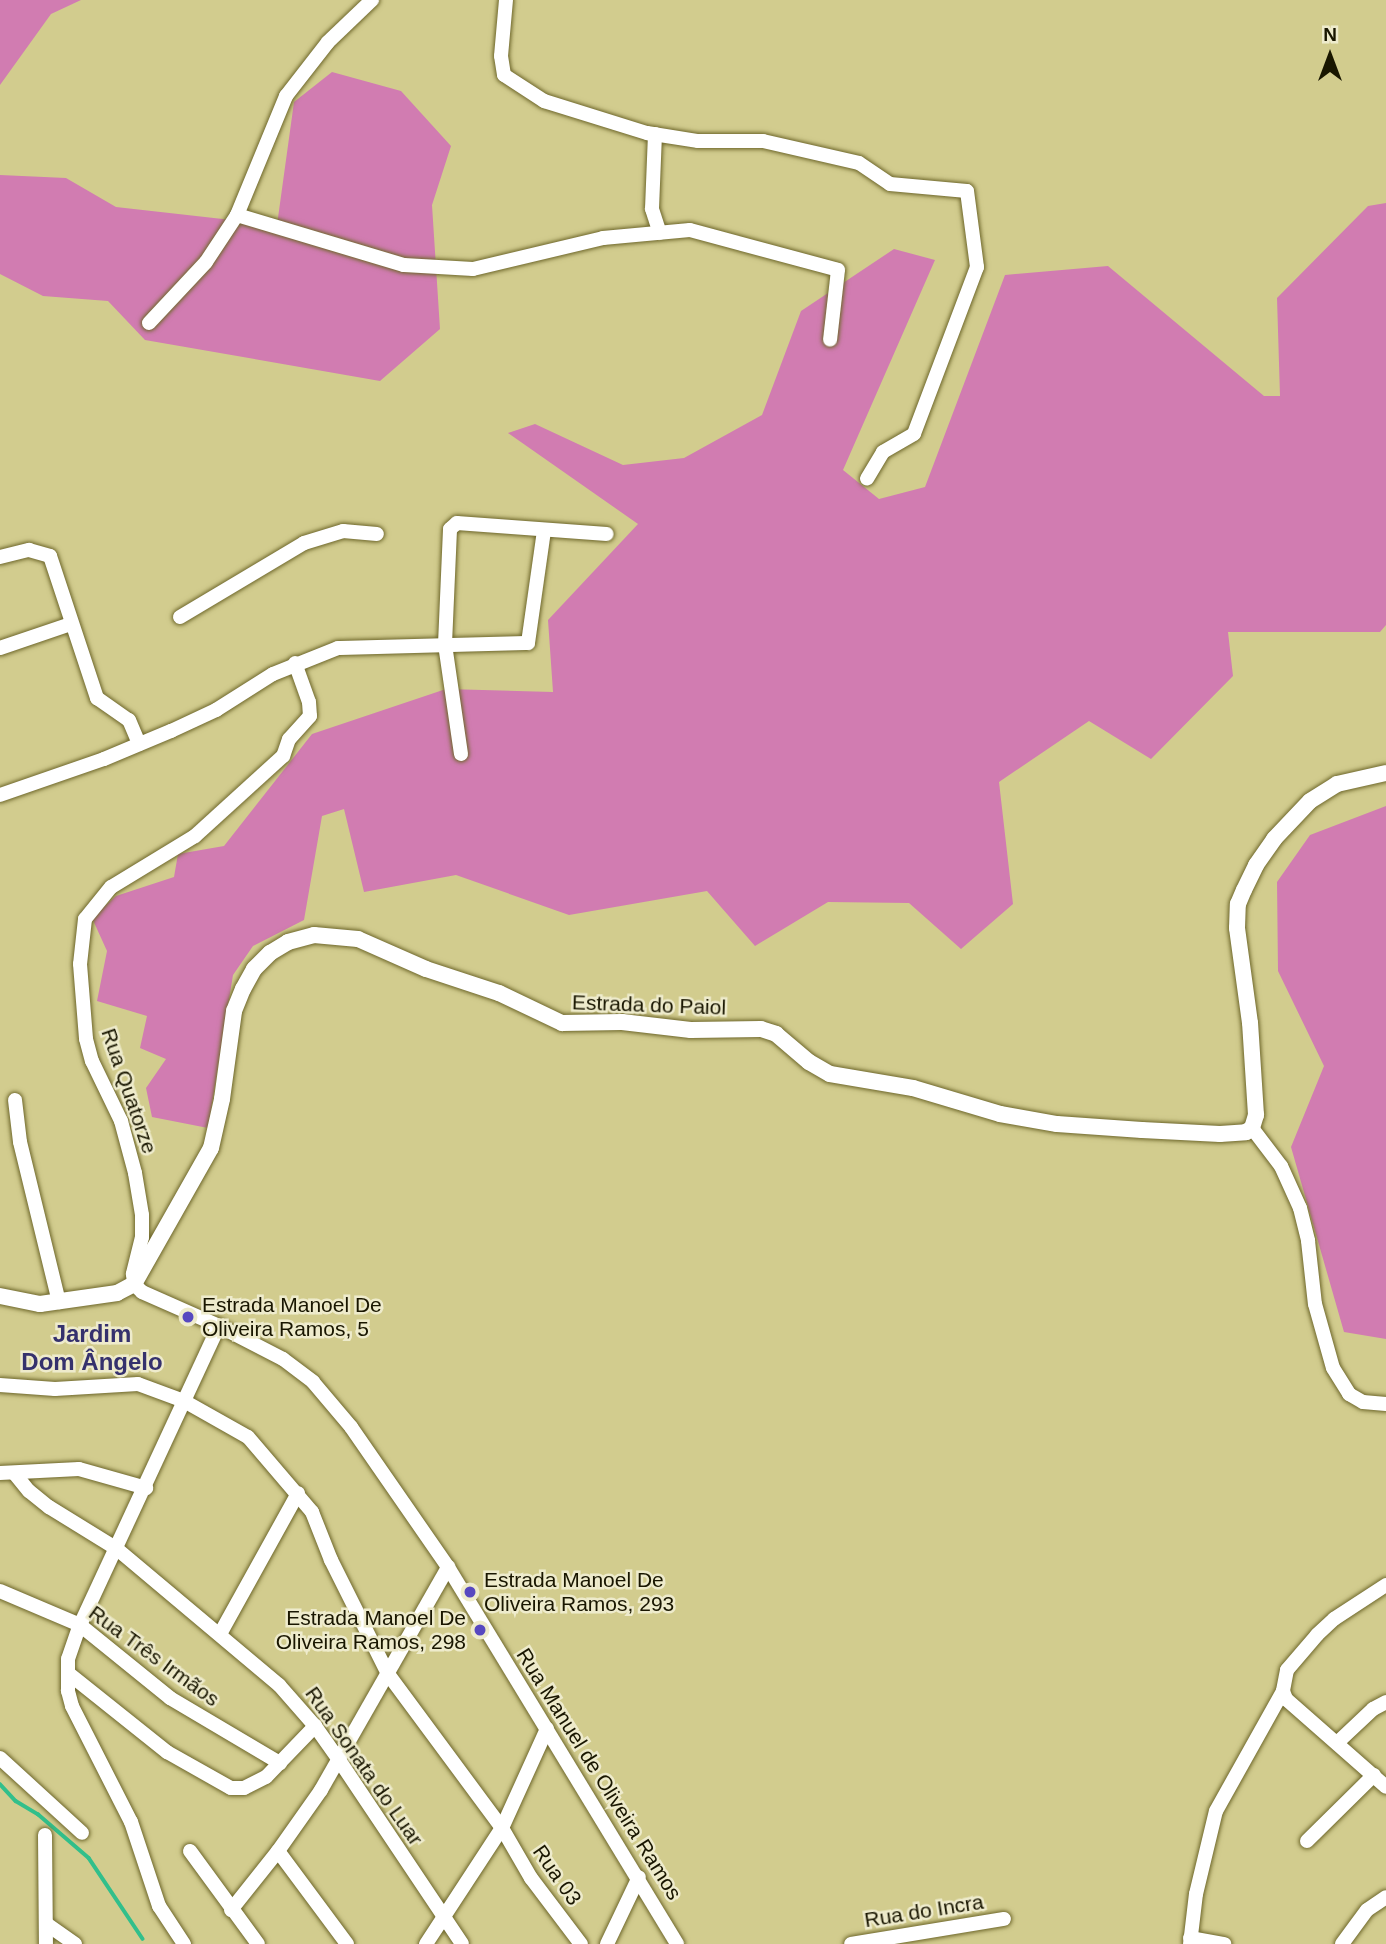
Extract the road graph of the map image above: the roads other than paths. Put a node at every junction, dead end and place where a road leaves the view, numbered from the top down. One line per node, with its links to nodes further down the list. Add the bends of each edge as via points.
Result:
1 (372, 0): 4 (street, via 328,43 286,96)
2 (506, 0): 3 (street, via 502,70 507,78 544,101)
3 (655, 134): 5 (street, via 652,209); 8 (street, via 707,142 763,141 859,163 890,184 967,191 977,267 914,434 883,452)
4 (237, 215): 5 (street, via 404,265 473,269 603,238); 6 (street, via 206,262)
5 (660, 233): 7 (street, via 690,230 838,270)
6 (149, 323)
7 (830, 340)
8 (867, 479)
9 (544, 530): 11 (street); 15 (street, via 528,643); 15 (street, via 457,523 450,529)
10 (377, 534): 13 (street, via 343,531 304,543)
11 (607, 534)
12 (0, 557): 14 (street, via 29,550 50,556)
13 (180, 617)
14 (71, 624): 16 (street); 18 (street, via 97,698 129,720)
15 (444, 644): 17 (street, via 338,648); 19 (street)
16 (0, 648)
17 (295, 663): 18 (street, via 216,710); 24 (street, Rua Quatorze, via 310,716 289,739 282,756 215,820 176,849 126,876 88,911 82,938 81,994 92,1061 121,1121 140,1198 142,1237)
18 (139, 744): 21 (street)
19 (461, 754)
20 (1386, 773): 23 (street, via 1337,784 1310,801 1268,847 1238,904)
21 (0, 795)
22 (15, 1100): 26 (street, via 22,1151)
23 (1254, 1121): 24 (street, Estrada do Paiol, via 1238,1134 1194,1133 1057,1124 1000,1114 913,1088 830,1073 761,1028 691,1030 551,1020 499,993 426,969 358,939 314,935 270,953 243,989 234,1011 211,1148); 30 (street, via 1300,1208 1315,1304 1333,1368 1349,1394 1363,1402)
24 (134, 1284): 26 (street, via 117,1293); 27 (street, Rua Manuel de Oliveira Ramos, via 142,1292)
25 (0, 1296): 26 (street, via 25,1304)
26 (59, 1302)
27 (219, 1326): 29 (street); 35 (street, Rua Manuel de Oliveira Ramos, via 283,1359 313,1382 384,1471)
28 (0, 1385): 29 (street, Rua 03, via 138,1384)
29 (184, 1401): 32 (street); 33 (street, Rua 03, via 248,1437)
30 (1386, 1404)
31 (8, 1474): 32 (street, via 79,1469); 34 (street, Rua Sonata do Luar, via 49,1507)
32 (146, 1488): 34 (street)
33 (298, 1493): 39 (street); 41 (street, Rua 03, via 320,1525 331,1560)
34 (117, 1549): 38 (street); 39 (street, Rua Sonata do Luar)
35 (448, 1567): 41 (street); 45 (street, Rua Manuel de Oliveira Ramos)
36 (1386, 1585): 42 (street, via 1317,1635 1287,1670)
37 (0, 1591): 38 (street, Rua Três Irmãos)
38 (80, 1625): 40 (street); 49 (street, Rua Três Irmãos, via 170,1698)
39 (220, 1634): 44 (street, Rua Sonata do Luar, via 279,1685)
40 (68, 1673): 49 (street, via 158,1746 219,1783 244,1788 266,1777); 68 (street, via 72,1706 131,1822 159,1906)
41 (388, 1674): 48 (street); 52 (street, Rua 03)
42 (1283, 1691): 46 (street, via 1286,1699); 65 (street, via 1216,1811)
43 (1386, 1702): 46 (street)
44 (315, 1726): 48 (street, Rua Sonata do Luar); 49 (street)
45 (547, 1729): 52 (street); 58 (street, Rua Manuel de Oliveira Ramos)
46 (1338, 1742): 50 (street)
47 (0, 1758): 53 (street)
48 (339, 1760): 57 (street); 62 (street, Rua Sonata do Luar)
49 (280, 1763)
50 (1374, 1775): 51 (street); 55 (street)
51 (1386, 1787)
52 (502, 1828): 62 (street); 73 (street, Rua 03, via 531,1878)
53 (82, 1833)
54 (45, 1835): 63 (street)
55 (1307, 1841)
56 (190, 1851): 60 (street)
57 (278, 1852): 60 (street); 70 (street)
58 (639, 1877): 74 (street); 75 (street, Rua Manuel de Oliveira Ramos)
59 (1386, 1897): 78 (street, via 1367,1910)
60 (231, 1910): 69 (street)
61 (1004, 1919): 64 (street, Rua do Incra)
62 (445, 1920): 71 (street); 72 (street, Rua Sonata do Luar)
63 (48, 1925): 66 (street); 67 (street)
64 (939, 1938): 76 (street, Rua do Incra)
65 (1190, 1941): 77 (street)
66 (46, 1944)
67 (75, 1944)
68 (184, 1944)
69 (258, 1944)
70 (347, 1944)
71 (426, 1944)
72 (462, 1944)
73 (581, 1944)
74 (607, 1944)
75 (677, 1944)
76 (851, 1944)
77 (1224, 1944)
78 (1342, 1944)

